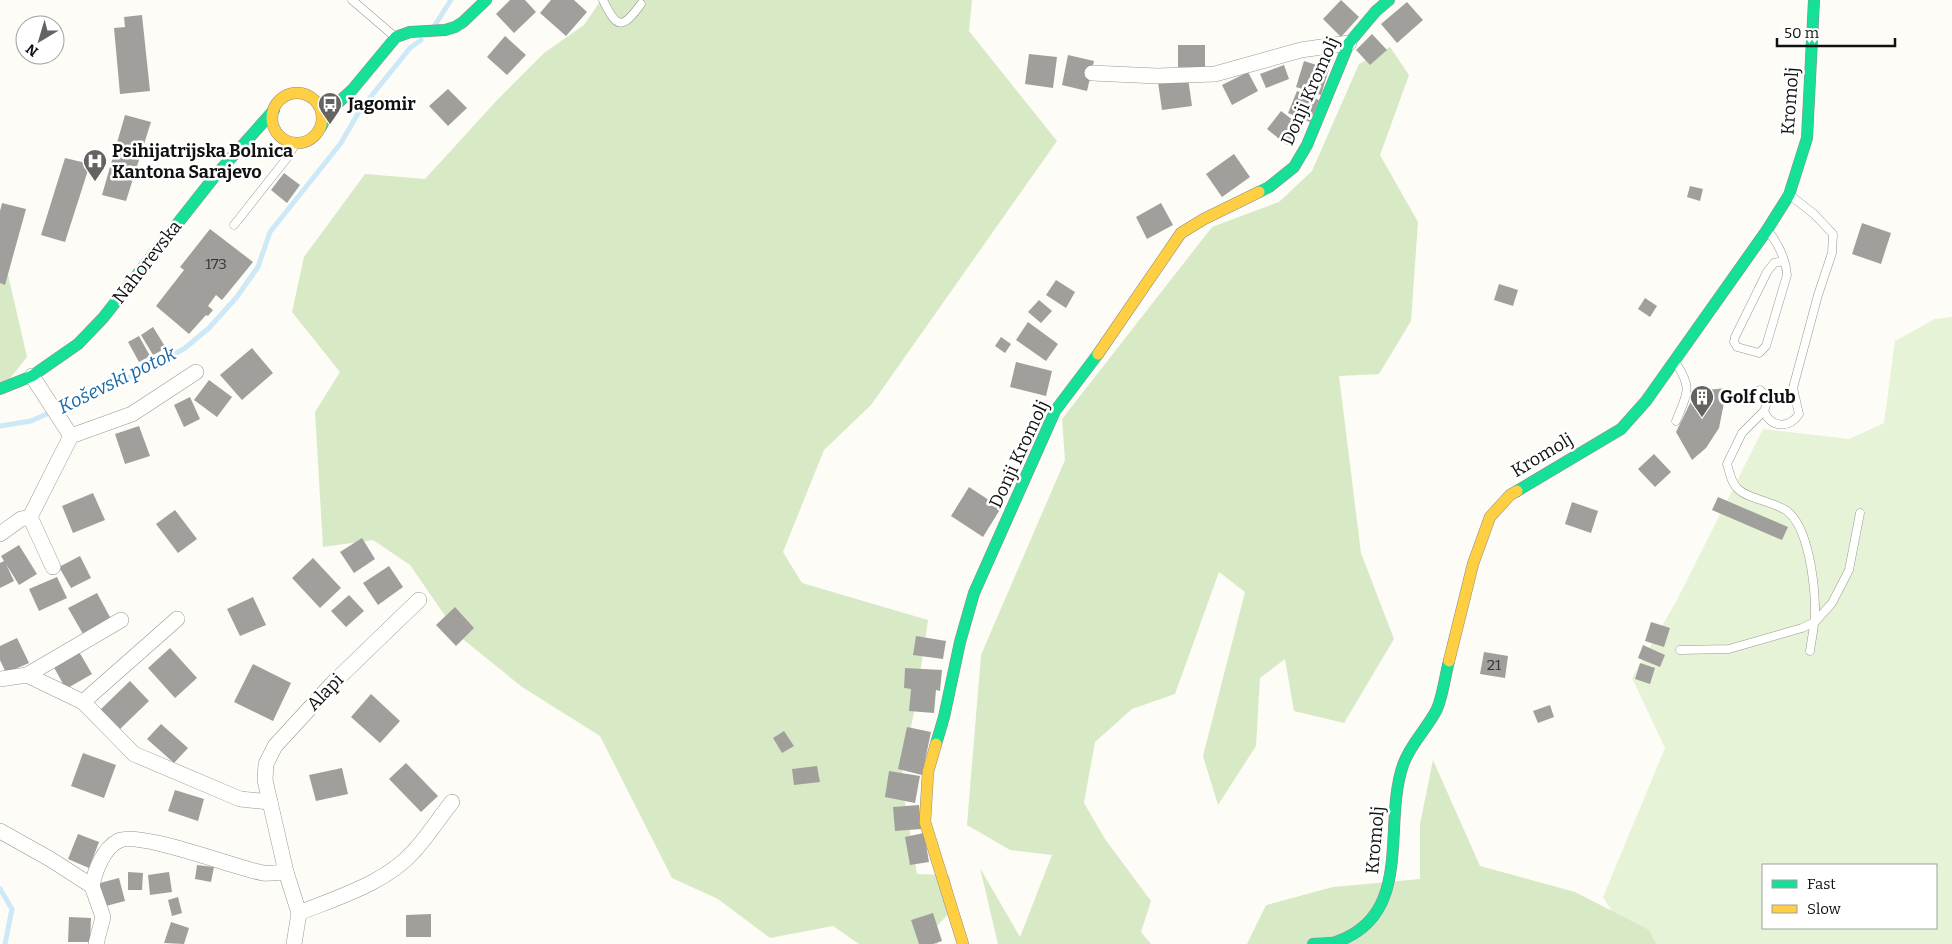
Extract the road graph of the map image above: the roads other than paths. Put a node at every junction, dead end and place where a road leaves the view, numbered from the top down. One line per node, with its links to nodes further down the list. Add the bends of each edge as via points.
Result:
1 (352, 0): 7 (lane)
2 (486, 0): 7 (street, via 455,27 410,32)
3 (603, 0): 6 (lane, via 612,19 619,23 633,15)
4 (1389, 0): 8 (street, Donji Kromolj)
5 (1814, 0): 17 (street, Kromolj, via 1807,138)
6 (641, 4)
7 (396, 37): 11 (street, via 352,90)
8 (1349, 43): 9 (street, via 1301,50 1215,74); 50 (street, Donji Kromolj, via 1307,145 1294,167 1269,187 1181,233 1055,411 974,593 928,772 925,822)
9 (1092, 73)
10 (312, 97): 11 (street); 12 (street, via 299,93 286,95); 13 (street, via 322,114)
11 (338, 101): 13 (street)
12 (274, 110): 14 (street, via 273,123); 15 (street, Nahorevska)
13 (321, 127): 16 (street, via 314,138)
14 (278, 135): 15 (street, via 266,132); 16 (street)
15 (251, 136): 23 (street, Nahorevska, via 215,176 103,318 78,344)
16 (296, 143): 18 (lane)
17 (1789, 195): 19 (street, Kromolj); 26 (lane, via 1833,234 1832,252 1793,388 1799,414 1792,423 1780,425 1770,421)
18 (234, 224)
19 (1767, 230): 20 (lane, via 1779,245); 21 (street, Kromolj)
20 (1783, 261): 20 (lane, via 1774,263 1767,272 1735,338 1737,346 1758,352 1766,346 1787,275)
21 (1675, 361): 27 (lane, via 1685,377 1688,392); 51 (street, Kromolj, via 1621,429 1510,495 1490,517 1473,564 1437,709 1403,765 1395,806 1391,878 1378,913 1350,935 1335,942)
22 (196, 372): 28 (street, via 132,414)
23 (32, 376): 24 (street, Nahorevska); 28 (street)
24 (0, 388)
25 (1760, 390): 26 (lane, via 1767,402)
26 (1764, 411): 36 (lane, via 1742,433 1727,464 1738,490 1786,510 1796,520 1807,548 1816,605)
27 (1676, 421)
28 (71, 436): 30 (street)
29 (1860, 513): 36 (lane, via 1849,570 1832,603)
30 (30, 517): 31 (street, via 21,519); 32 (street)
31 (0, 534)
32 (53, 567)
33 (419, 600): 42 (street, Alapi, via 332,684 275,746 266,764 265,780)
34 (177, 619): 41 (street)
35 (121, 620): 39 (street)
36 (1815, 622): 37 (lane, via 1729,649); 38 (lane)
37 (1680, 650)
38 (1810, 651)
39 (27, 675): 40 (street); 41 (street)
40 (0, 679)
41 (83, 702): 42 (street, via 134,754 240,799)
42 (270, 802): 45 (street, Alapi)
43 (452, 802): 47 (street, via 415,851 401,864 375,880)
44 (0, 831): 46 (street)
45 (286, 872): 46 (street, via 265,873 152,841 128,838 113,845 96,869); 47 (street, Alapi)
46 (92, 886): 48 (street, via 103,917)
47 (300, 913): 49 (street, Alapi)
48 (96, 944)
49 (294, 944)
50 (963, 944)
51 (1313, 944)

